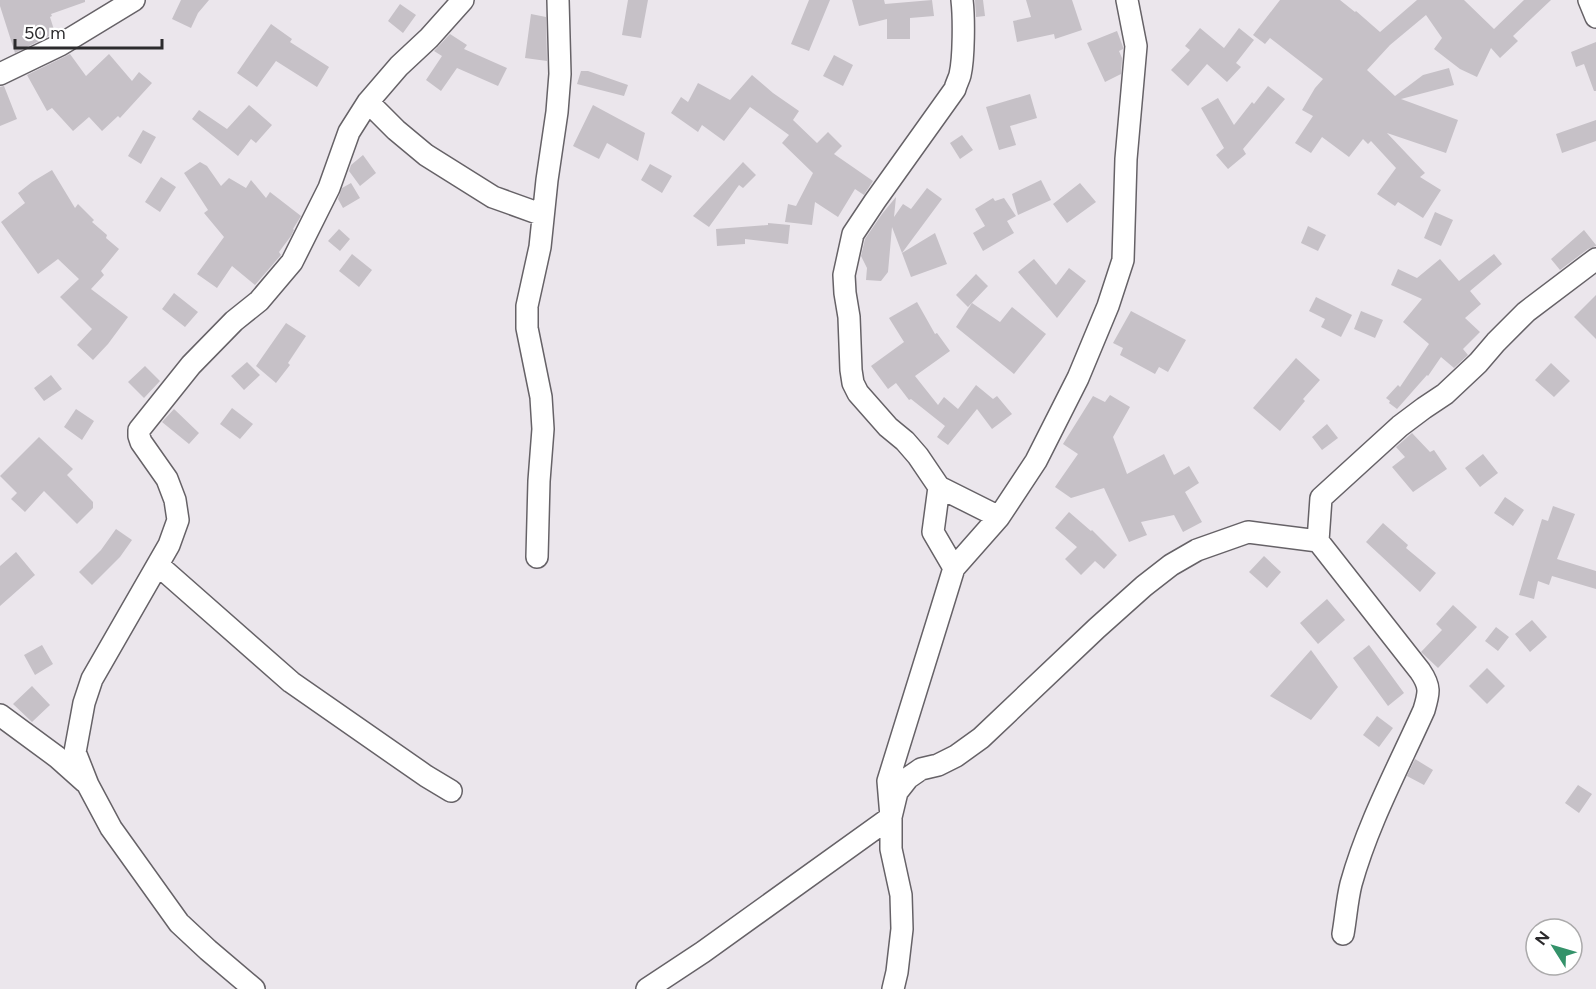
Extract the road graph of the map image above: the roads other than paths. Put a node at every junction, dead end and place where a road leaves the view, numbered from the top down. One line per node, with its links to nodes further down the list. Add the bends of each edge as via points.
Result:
1 (134, 0): 8 (street, via 60,45)
2 (463, 0): 9 (street)
3 (558, 0): 10 (street, via 560,84)
4 (962, 0): 12 (street, via 960,75 955,89 860,222 853,234 844,275 853,383 888,427 918,456)
5 (1127, 0): 13 (street, via 1136,46 1126,159 1123,260 1078,378 1036,460)
6 (1589, 0): 7 (street)
7 (1596, 17)
8 (0, 74)
9 (369, 102): 10 (street, via 426,155 492,197); 16 (street, via 349,132 329,188 292,262 259,301 191,365 139,430 141,441 167,479 178,520)
10 (543, 215): 15 (street, via 527,306 543,429)
11 (1596, 259): 14 (street, via 1526,312 1445,394 1400,426 1321,498)
12 (939, 487): 13 (street); 17 (street, via 933,532)
13 (999, 517): 17 (street)
14 (1318, 541): 21 (street, via 1248,532 1197,550 1171,565 1097,628 981,738 956,756 908,778 897,792); 22 (street, via 1420,671 1428,687 1424,710 1363,845 1350,887)
15 (537, 557)
16 (158, 565): 19 (street, via 89,687 75,752); 20 (street, via 291,682)
17 (954, 568): 21 (street, via 888,781)
18 (0, 714): 19 (street)
19 (88, 785): 23 (street, via 111,828 179,923)
20 (451, 791)
21 (891, 817): 24 (street); 25 (street, via 891,849 901,896 902,929)
22 (1343, 934)
23 (254, 989)
24 (647, 989)
25 (893, 989)

